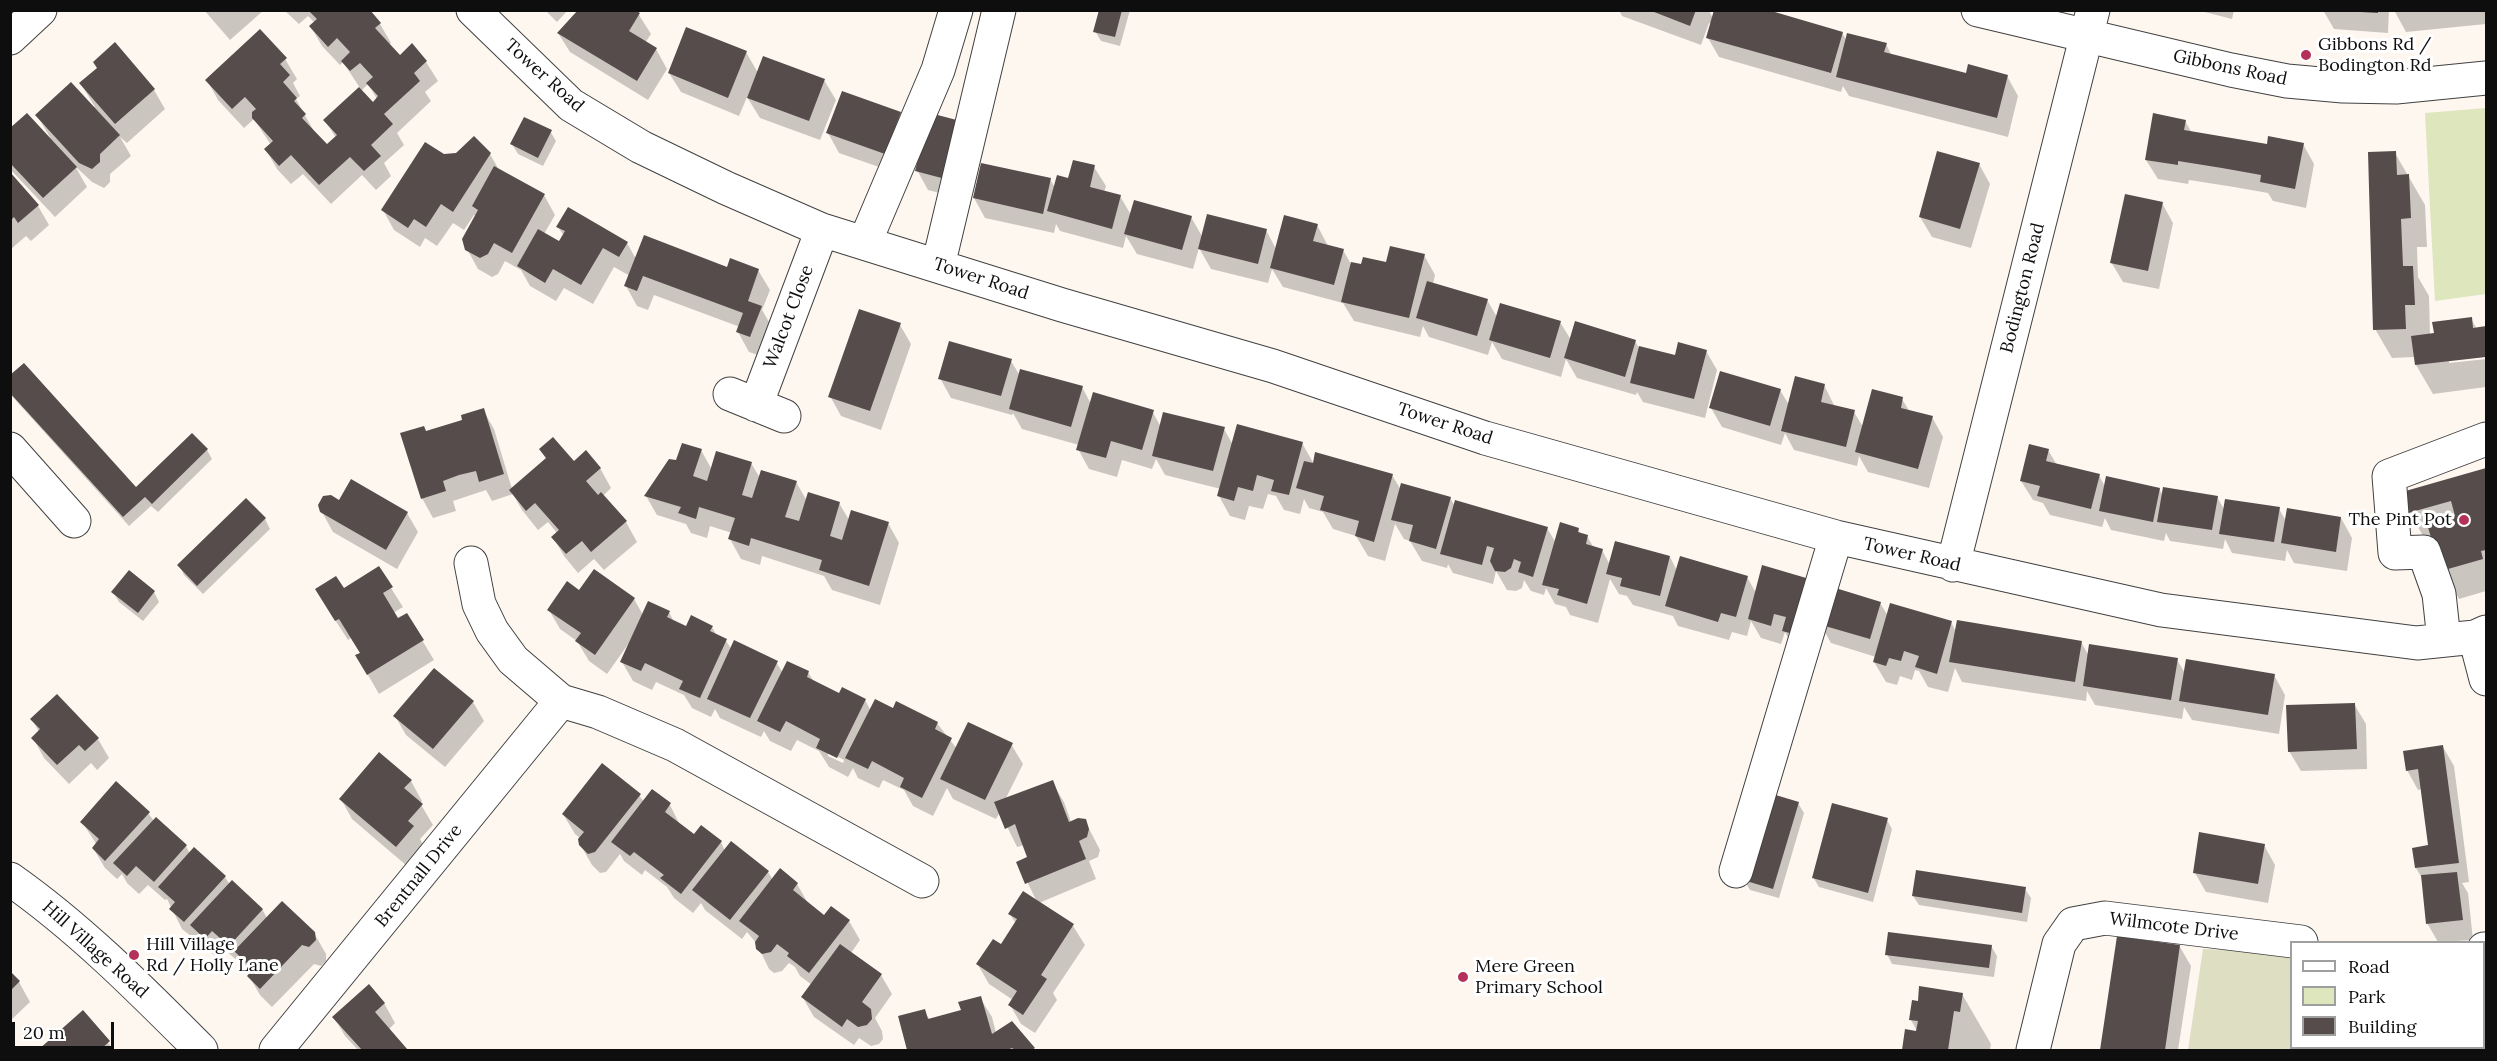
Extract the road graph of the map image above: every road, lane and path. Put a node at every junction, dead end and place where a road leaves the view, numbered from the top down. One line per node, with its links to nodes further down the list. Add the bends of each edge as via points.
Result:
1 (40, 10): 7 (street)
2 (473, 10): 9 (street, Tower Road, via 571,105 641,147)
3 (956, 10): 10 (street, via 938,70)
4 (999, 10): 11 (street)
5 (1978, 10): 6 (street, Gibbons Road)
6 (2090, 24): 8 (street, Gibbons Road, via 2231,70 2287,81 2396,87); 18 (street, Bodington Road)
7 (10, 38)
8 (2487, 78)
9 (822, 230): 10 (street, Tower Road); 12 (street, Walcot Close)
10 (865, 242): 11 (street, Tower Road)
11 (938, 266): 16 (street, Tower Road, via 1273,366 1485,438)
12 (756, 405)
13 (2487, 439): 19 (street, via 2389,476 2395,553 2424,552 2439,594)
14 (10, 450): 15 (street)
15 (74, 521)
16 (1836, 537): 18 (street, Tower Road); 22 (street)
17 (471, 563): 21 (street, via 479,604 492,631 513,660)
18 (1953, 565): 19 (street, Tower Road, via 2161,610 2417,643)
19 (2469, 637): 20 (street)
20 (2487, 679)
21 (561, 701): 24 (street, via 598,711 675,745); 27 (street, Brentnall Drive)
22 (1736, 871)
23 (10, 879): 26 (street, Hill Village Road, via 91,943)
24 (922, 881)
25 (2293, 941): 28 (street, Wilmcote Drive, via 2104,918 2073,924 2059,944)
26 (201, 1050)
27 (276, 1050)
28 (2033, 1050)

